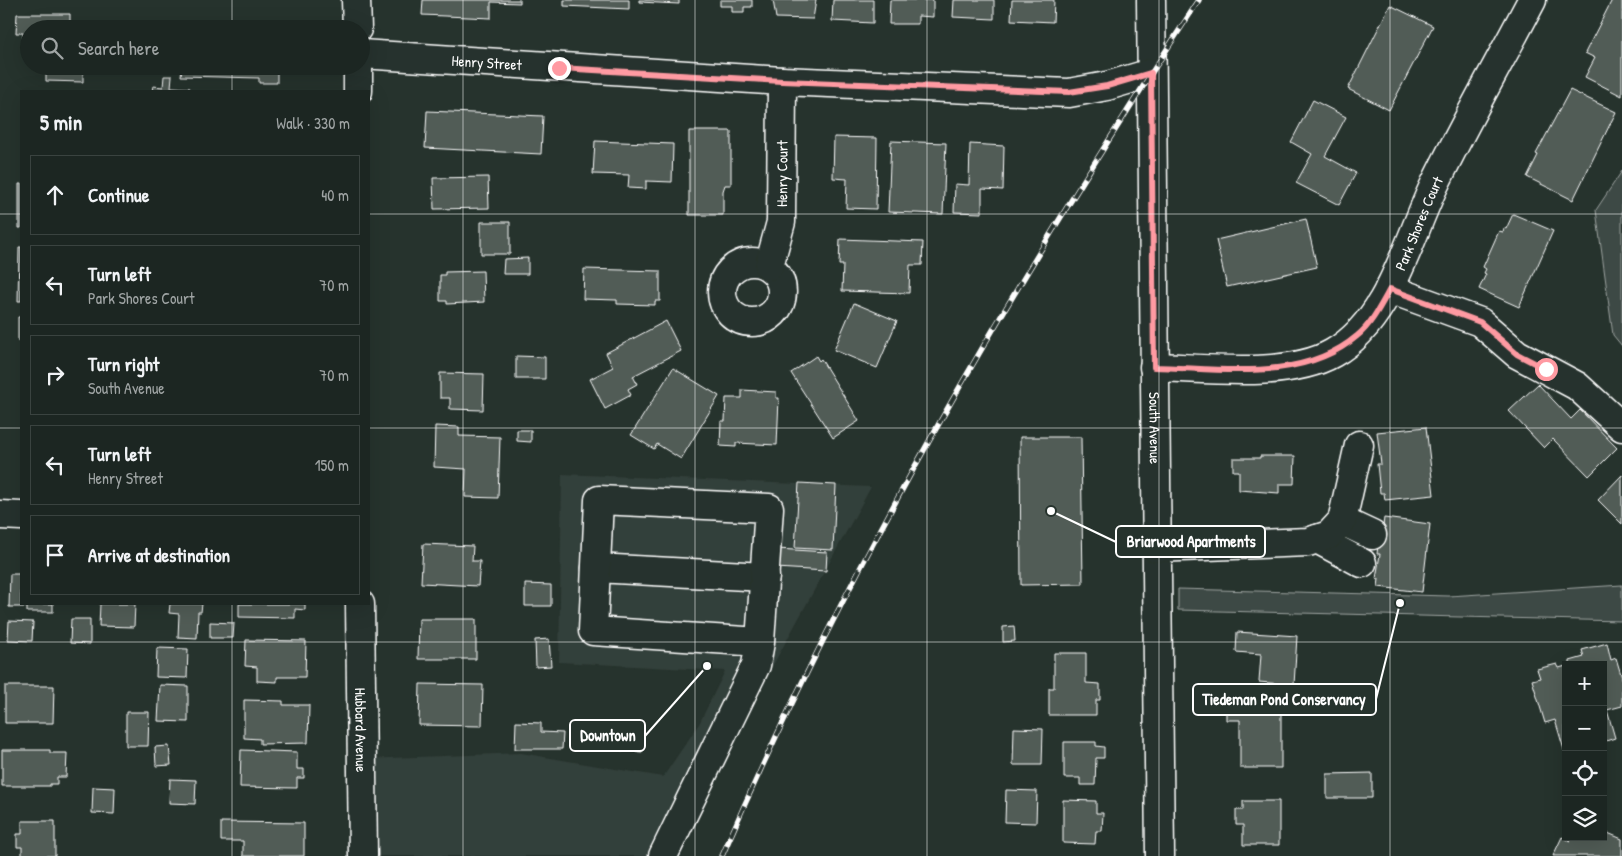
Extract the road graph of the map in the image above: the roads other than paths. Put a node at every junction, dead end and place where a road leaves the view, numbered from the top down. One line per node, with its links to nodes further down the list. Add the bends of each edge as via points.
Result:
1 (356, 0): 4 (street)
2 (1151, 0): 6 (street, South Avenue)
3 (1532, 0): 11 (street, Park Shores Court, via 1433,188)
4 (357, 20)
5 (370, 55): 8 (street, Henry Street)
6 (1151, 73): 8 (street, Henry Street, via 1107,86 1069,92); 12 (street, South Avenue)
7 (358, 75): 9 (street)
8 (782, 81): 10 (street, Henry Court, via 781,222)
9 (358, 90)
10 (769, 266)
11 (1390, 289): 12 (street, Park Shores Court, via 1358,335 1332,354 1304,364 1270,369); 13 (street, via 1480,322 1517,354 1577,386)
12 (1154, 367): 20 (street, South Avenue)
13 (1622, 427)
14 (1359, 445): 17 (street)
15 (0, 515): 16 (street)
16 (20, 516)
17 (1342, 521): 18 (street); 19 (street, via 1329,535)
18 (1372, 535)
19 (1317, 539): 20 (street); 21 (street)
20 (1156, 548): 28 (street, South Avenue)
21 (1362, 563)
22 (596, 568): 23 (street); 23 (street, via 599,500 770,508); 25 (street, via 593,631)
23 (765, 577): 25 (street)
24 (360, 605): 26 (street, Hubbard Avenue)
25 (760, 642): 27 (street, via 756,665)
26 (363, 856)
27 (663, 856)
28 (1160, 856)

